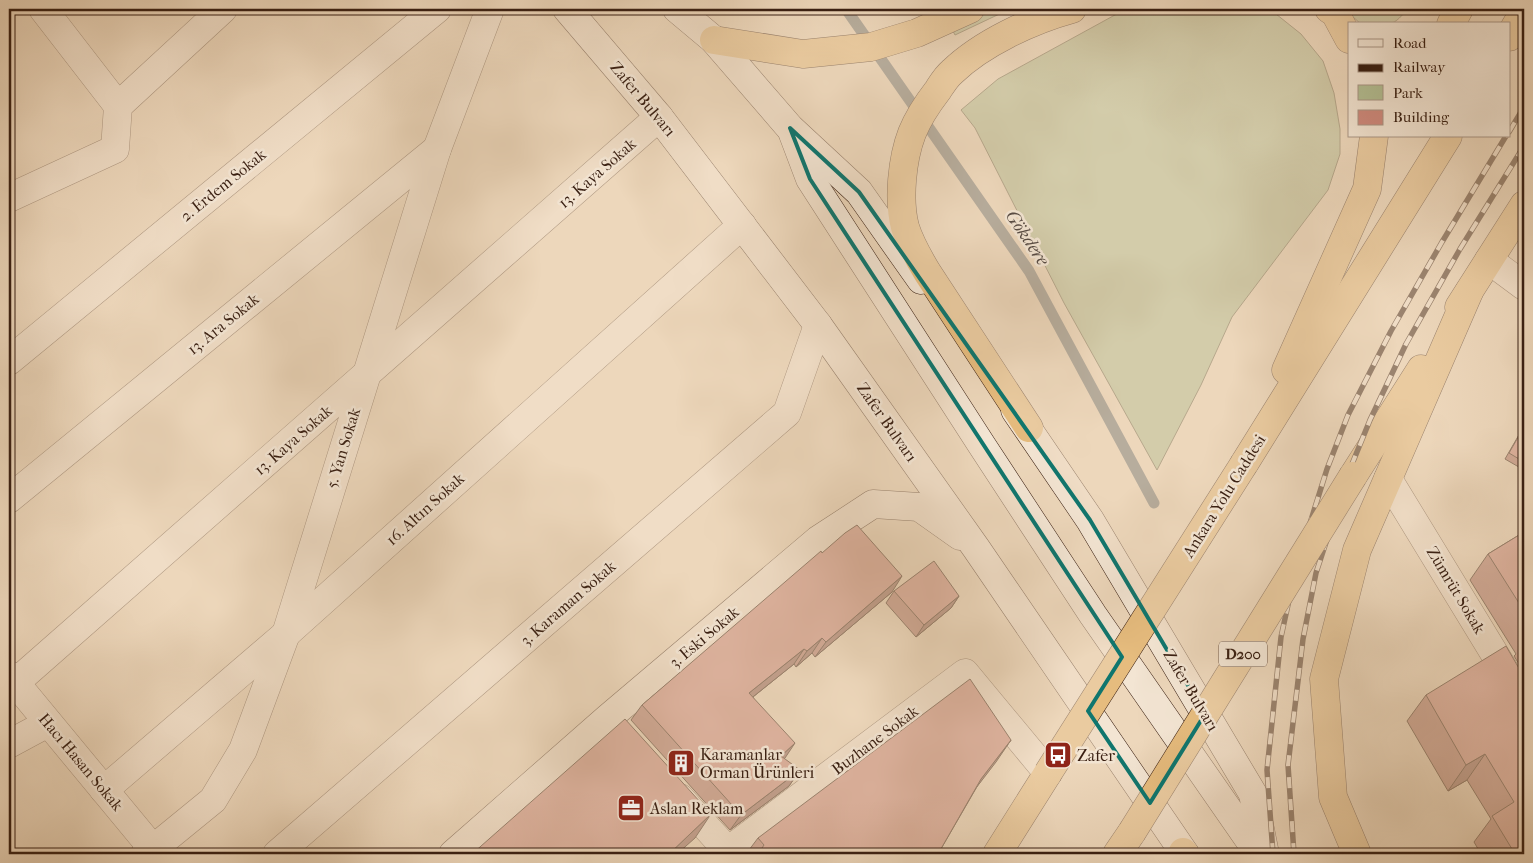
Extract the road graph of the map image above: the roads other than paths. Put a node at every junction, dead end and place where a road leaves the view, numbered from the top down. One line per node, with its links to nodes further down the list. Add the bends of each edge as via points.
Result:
1 (43, 9): 16 (street)
2 (223, 9): 16 (street)
3 (437, 9): 29 (street, 2. Erdem Sokak)
4 (490, 9): 21 (street, 5. Yan Sokak)
5 (567, 9): 17 (street, Zafer Bulvarı)
6 (678, 9): 15 (street, Zafer Bulvarı)
7 (1072, 9): 31 (highway, via 1046,16 972,55 950,73 912,133 902,182 902,206 911,245)
8 (1328, 9): 14 (highway, via 1335,14)
9 (1459, 9): 12 (highway)
10 (968, 10): 15 (highway, via 916,33 871,47 803,54)
11 (1524, 12): 13 (highway)
12 (1452, 22)
13 (1510, 35)
14 (1348, 37)
15 (714, 40): 18 (street, Zafer Bulvarı)
16 (118, 106): 22 (street, via 114,149)
17 (660, 117): 24 (street, Zafer Bulvarı); 30 (street, 13. Kaya Sokak)
18 (790, 128): 31 (street, Zafer Bulvarı, via 859,192 945,316); 52 (street, Zafer Bulvarı, via 810,179 981,444 1093,615)
19 (1374, 138): 32 (highway, via 1367,188)
20 (1447, 138): 32 (highway, Ankara Yolu Caddesi)
21 (437, 149): 30 (street, 5. Yan Sokak); 34 (street, 13. Ara Sokak)
22 (9, 198)
23 (1524, 204): 25 (highway, D200)
24 (742, 225): 28 (street, Zafer Bulvarı); 36 (street, 16. Altın Sokak)
25 (1489, 260): 26 (street); 27 (highway, D200)
26 (1524, 286)
27 (1469, 292): 33 (highway); 44 (highway, D200, bridge)
28 (818, 325): 35 (street, Zafer Bulvarı); 48 (street, 3. Karaman Sokak, via 788,413)
29 (9, 361)
30 (366, 376): 36 (street, 5. Yan Sokak); 37 (street, 13. Kaya Sokak)
31 (1029, 428): 53 (street, Zafer Bulvarı, via 1090,520 1253,794)
32 (1244, 464): 41 (highway, Ankara Yolu Caddesi, bridge)
33 (1388, 478): 38 (street, Zümrüt Sokak); 54 (highway, via 1356,550 1324,679 1333,797)
34 (9, 499)
35 (976, 548): 47 (street, Zafer Bulvarı); 49 (street, 3. Eski Sokak, via 919,508 873,504 818,540 615,726)
36 (286, 634): 43 (street, 16. Altın Sokak); 45 (street, 5. Yan Sokak, via 243,750 213,800)
37 (12, 679): 39 (street, Hacı Hasan Sokak)
38 (1524, 702)
39 (48, 722): 40 (street); 43 (street, Hacı Hasan Sokak)
40 (9, 744)
41 (1048, 774): 46 (street, Buzhane Sokak, via 965,673); 50 (highway, Ankara Yolu Caddesi)
42 (661, 777): 46 (street, Buzhane Sokak)
43 (104, 790): 45 (street, Hacı Hasan Sokak)
44 (1128, 843): 51 (highway, D200)
45 (149, 852)
46 (728, 853)
47 (1184, 853)
48 (277, 854)
49 (454, 854)
50 (997, 854)
51 (1118, 854)
52 (1259, 854)
53 (1265, 854)
54 (1357, 854)

